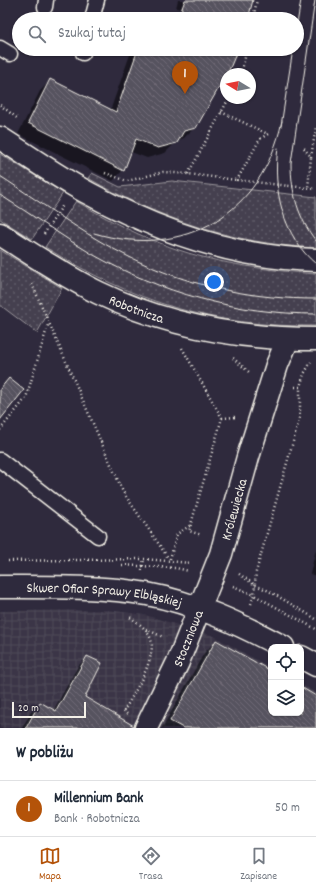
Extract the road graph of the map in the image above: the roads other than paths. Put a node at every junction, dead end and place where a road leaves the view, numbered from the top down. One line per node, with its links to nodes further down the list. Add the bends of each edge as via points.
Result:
1 (97, 0): 2 (lane)
2 (94, 12)
3 (0, 138): 5 (street, via 76,186 120,210 165,230 251,253)
4 (0, 234): 6 (street, Robotnicza, via 99,293 151,314 212,331 258,338)
5 (316, 260)
6 (288, 339): 7 (street, Robotnicza); 11 (street, Królewiecka, via 263,408 216,567)
7 (316, 339)
8 (0, 460): 9 (lane)
9 (98, 536)
10 (4, 587): 11 (street, Skwer Ofiar Sprawy Elbląskiej, via 122,591 159,597)
11 (199, 609): 12 (street, Stoczniowa, via 242,625); 13 (street, Stoczniowa, via 178,662)
12 (277, 644)
13 (146, 728)

